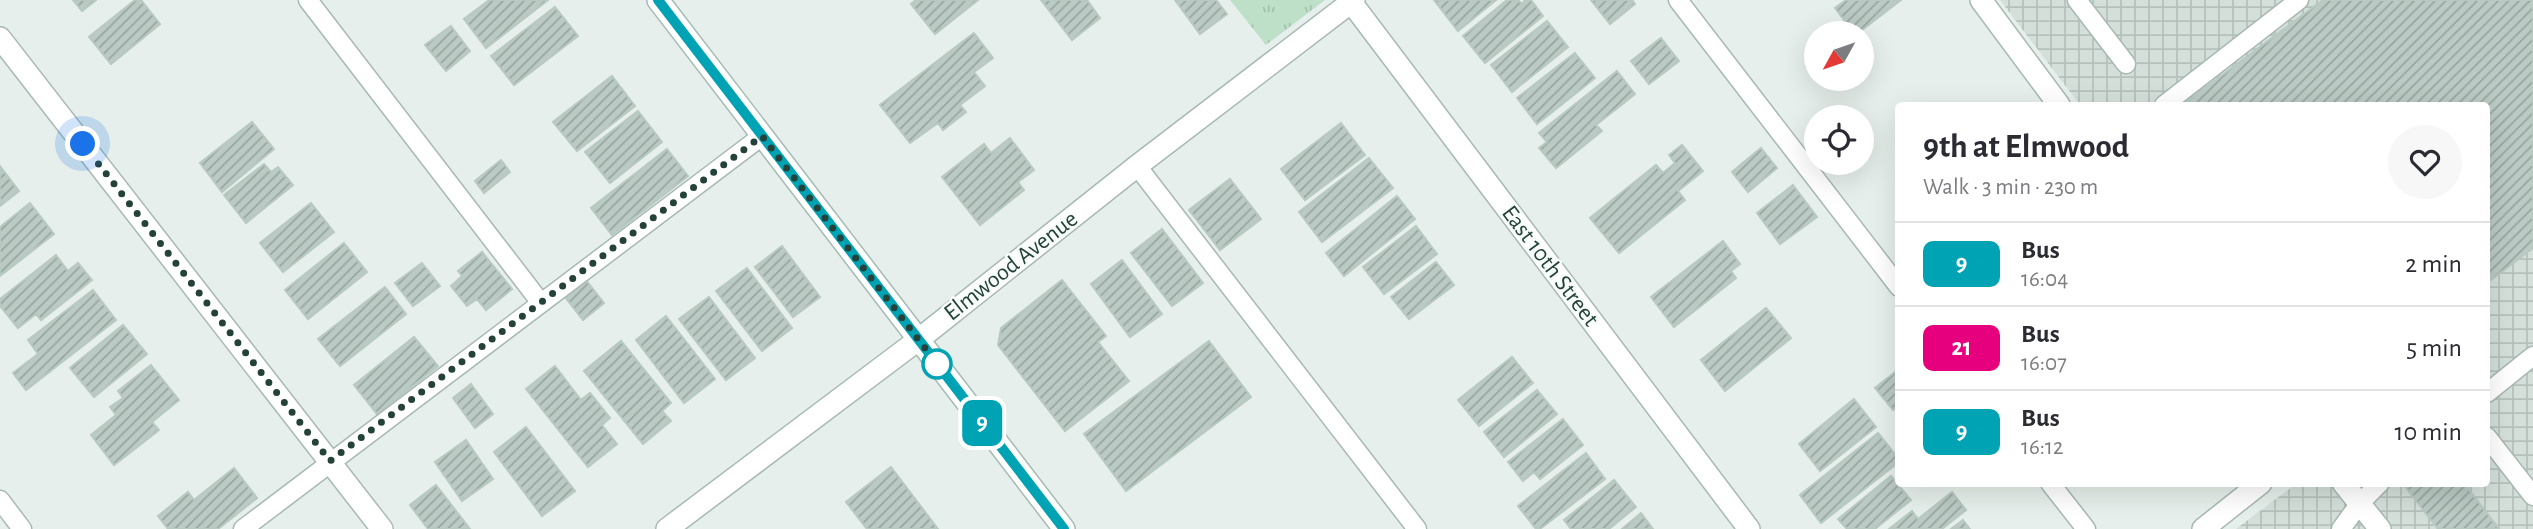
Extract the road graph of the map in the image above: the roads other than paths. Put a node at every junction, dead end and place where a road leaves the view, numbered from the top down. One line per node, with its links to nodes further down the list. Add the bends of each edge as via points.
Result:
1 (308, 0): 15 (lane)
2 (658, 0): 12 (street)
3 (1678, 0): 14 (lane)
4 (1981, 0): 10 (street)
5 (2077, 0): 9 (lane)
6 (2299, 0): 11 (lane)
7 (1352, 1): 13 (street, Elmwood Avenue); 34 (street, East 10th Street)
8 (0, 38): 20 (street)
9 (2126, 64)
10 (2057, 102)
11 (2168, 102)
12 (762, 136): 15 (lane); 16 (street)
13 (1137, 166): 16 (street, Elmwood Avenue); 33 (lane)
14 (1895, 282)
15 (541, 303): 20 (lane)
16 (918, 340): 31 (street, Elmwood Avenue); 32 (street)
17 (2533, 356): 18 (lane)
18 (2490, 391)
19 (2490, 441): 25 (lane)
20 (330, 461): 29 (lane); 30 (street)
21 (2053, 487): 35 (lane)
22 (2256, 487): 36 (street)
23 (2346, 487): 27 (street)
24 (2376, 487): 27 (lane)
25 (2533, 496)
26 (0, 500): 28 (lane)
27 (2360, 503): 37 (lane); 38 (street)
28 (23, 529)
29 (243, 529)
30 (382, 529)
31 (667, 529)
32 (1063, 529)
33 (1417, 529)
34 (1749, 529)
35 (2086, 529)
36 (2203, 529)
37 (2341, 529)
38 (2381, 529)

